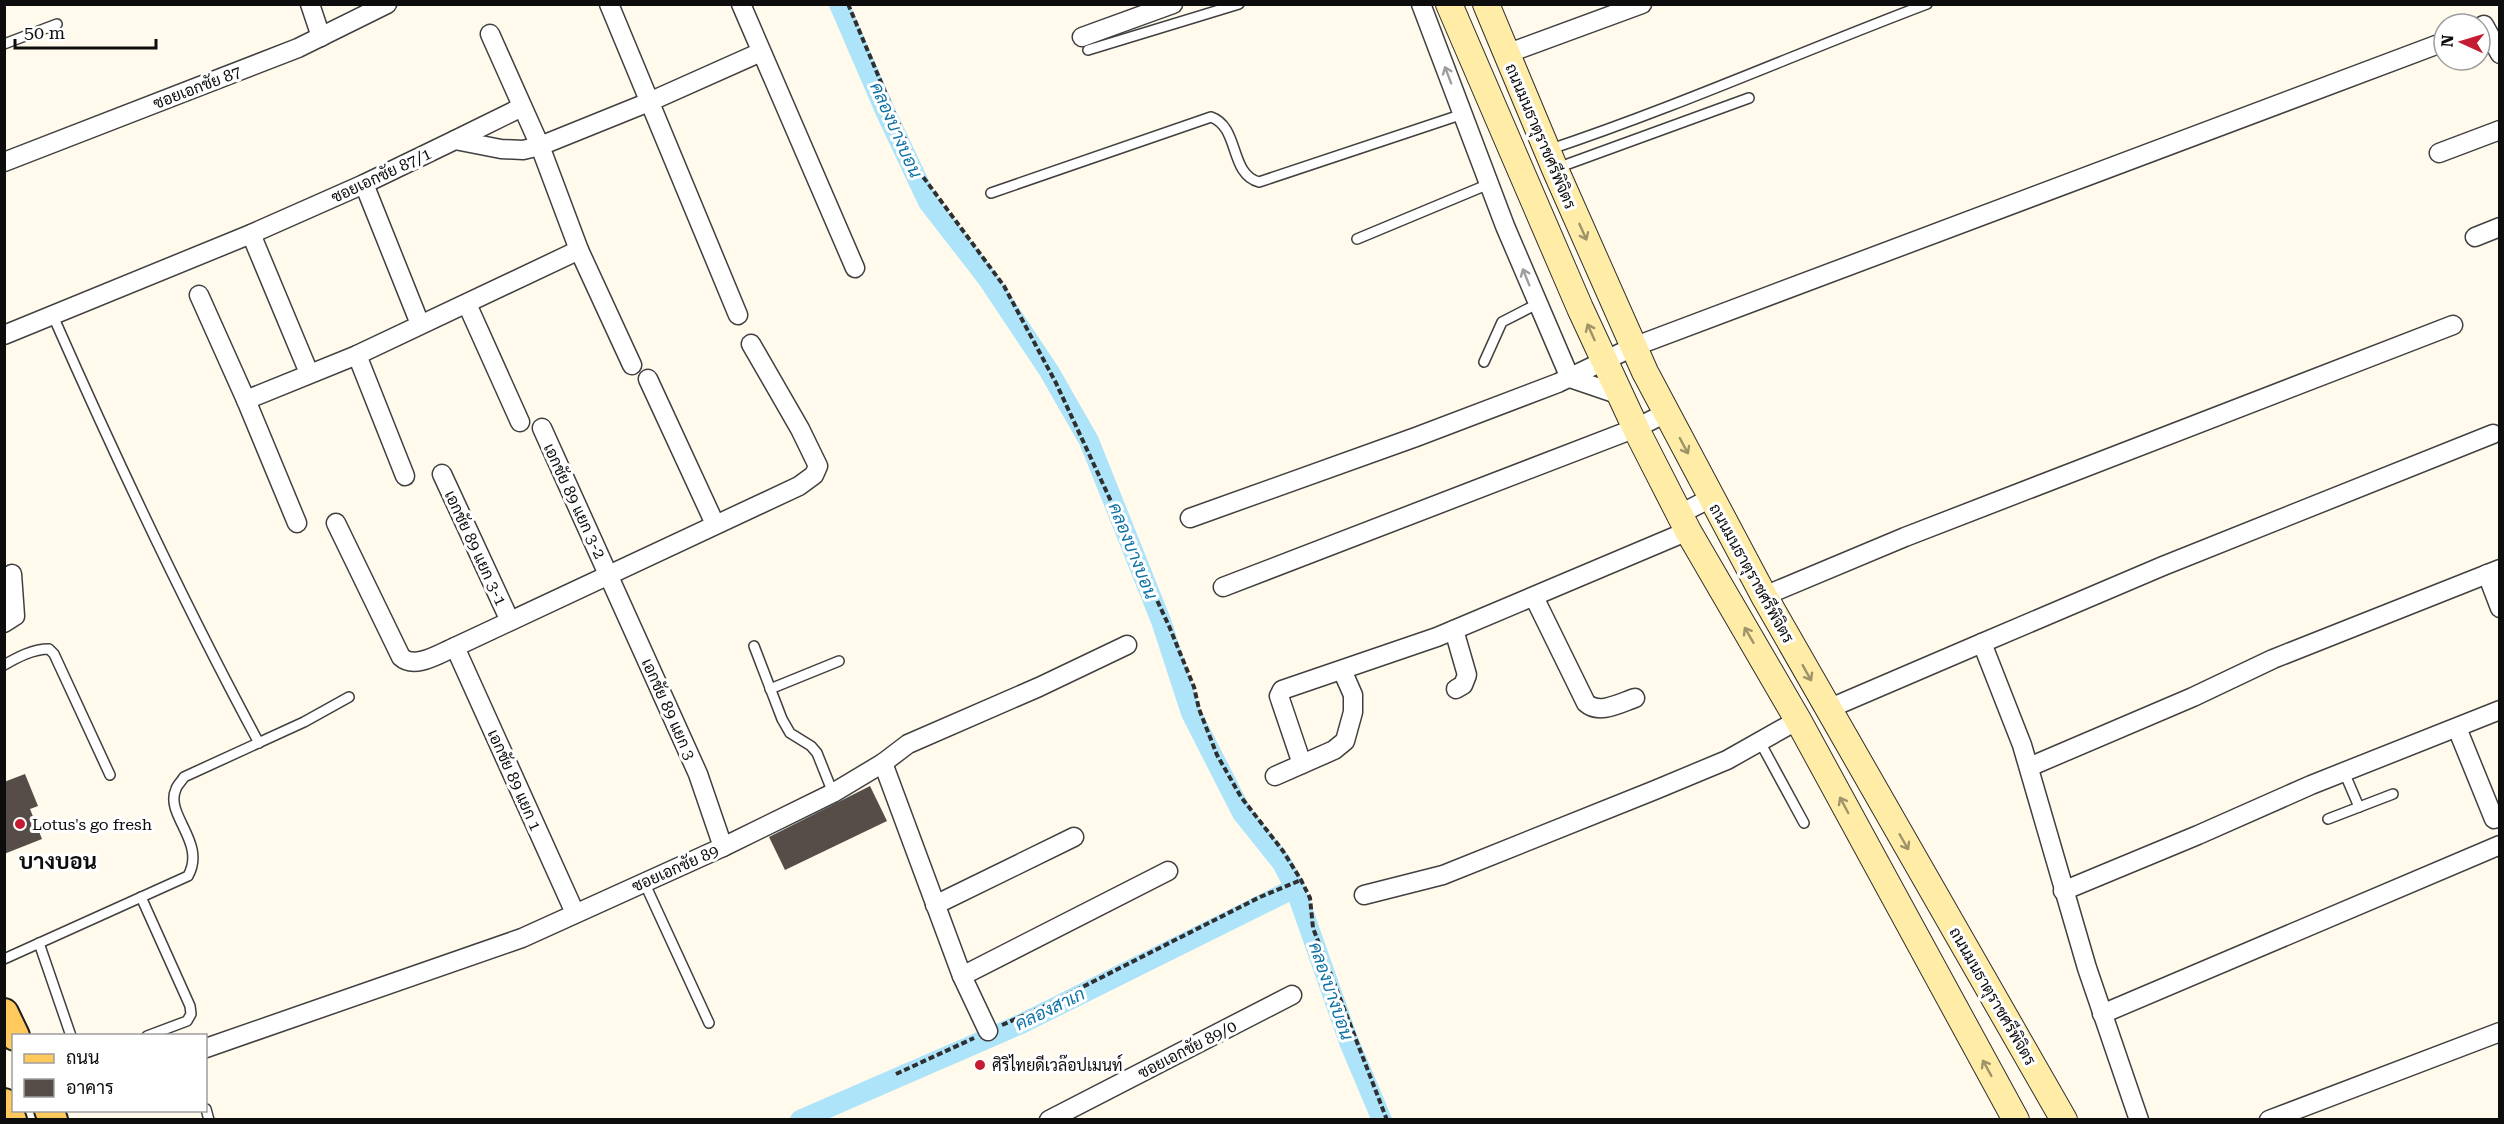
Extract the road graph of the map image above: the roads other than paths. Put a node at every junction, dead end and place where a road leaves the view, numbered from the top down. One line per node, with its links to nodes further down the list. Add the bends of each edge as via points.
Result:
1 (310, 4): 15 (street)
2 (387, 4): 15 (street, ซอยเอกชัย 87)
3 (609, 4): 23 (street)
4 (741, 4): 19 (street)
5 (1173, 4): 16 (street)
6 (1239, 4): 16 (lane)
7 (1421, 4): 25 (street, one-way to 7)
8 (1449, 4): 52 (street, ถนนมนธาตุราชศรีพิจิตร, one-way to 8)
9 (1486, 4): 20 (street, ถนนมนธาตุราชศรีพิจิตร)
10 (1642, 4): 20 (street)
11 (1927, 4): 30 (lane, via 1628,124)
12 (57, 24): 17 (lane)
13 (490, 34): 24 (street)
14 (2492, 34): 21 (street)
15 (321, 37): 31 (street, ซอยเอกชัย 87)
16 (1085, 43)
17 (4, 44)
18 (2432, 47): 50 (street)
19 (761, 52): 23 (street); 40 (street)
20 (1506, 54): 30 (street, ถนนมนธาตุราชศรีพิจิตร)
21 (2499, 54)
22 (1749, 98): 30 (lane)
23 (649, 102): 28 (street); 44 (street)
24 (522, 107): 27 (street, ซอยเอกชัย 87/1); 28 (street)
25 (1463, 114): 33 (street); 34 (lane, via 1259,182 1241,169 1223,126 1211,117)
26 (2499, 130): 29 (street)
27 (455, 140): 28 (street, via 501,149); 32 (street, ซอยเอกชัย 87/1)
28 (540, 146): 39 (street)
29 (2439, 153)
30 (1551, 159): 50 (street, ถนนมนธาตุราชศรีพิจิตร, one-way to 50)
31 (4, 162)
32 (364, 184): 36 (street, ซอยเอกชัย 87/1); 46 (street)
33 (1490, 184): 38 (lane); 43 (street, one-way to 33)
34 (991, 193)
35 (2499, 227): 37 (street)
36 (251, 234): 45 (street, ซอยเอกชัย 87/1); 55 (street)
37 (2475, 237)
38 (1357, 239)
39 (579, 250): 42 (street); 54 (street)
40 (855, 268)
41 (199, 295): 59 (street)
42 (466, 304): 46 (street); 61 (street)
43 (1537, 304): 53 (lane, via 1502,322); 56 (street)
44 (738, 315)
45 (53, 316): 48 (street, ซอยเอกชัย 87/1); 99 (lane, via 108,442)
46 (420, 324): 51 (street)
47 (2453, 325): 77 (street, via 1905,537)
48 (4, 335)
49 (751, 344): 72 (street, via 818,468 799,486)
50 (1633, 347): 52 (street); 60 (street, ถนนมนธาตุราชศรีพิจิตร)
51 (357, 355): 55 (street); 66 (street)
52 (1604, 360): 56 (street); 58 (street, ถนนมนธาตุราชศรีพิจิตร)
53 (1484, 362)
54 (632, 365)
55 (309, 374): 59 (street)
56 (1570, 378): 58 (street); 68 (street)
57 (648, 379): 72 (street)
58 (1620, 395): 63 (street, ถนนมนธาตุราชศรีพิจิตร)
59 (246, 400): 69 (street)
60 (1666, 413): 63 (street); 67 (street, ถนนมนธาตุราชศรีพิจิตร, one-way to 67)
61 (520, 422)
62 (542, 428): 75 (street, เอกชัย 89 แยก 3-2)
63 (1636, 428): 71 (street, ถนนมนธาตุราชศรีพิจิตร); 76 (street)
64 (2493, 434): 83 (street)
65 (442, 474): 80 (street, เอกชัย 89 แยก 3-1)
66 (405, 476)
67 (1711, 498): 71 (street); 77 (street, ถนนมนธาตุราชศรีพิจิตร)
68 (1190, 518)
69 (297, 523)
70 (336, 523): 86 (street, via 401,657 414,662)
71 (1684, 523): 78 (street); 96 (street, ถนนมนธาตุราชศรีพิจิตร, one-way to 71)
72 (715, 524): 75 (street)
73 (2493, 572): 79 (street); 102 (street, via 2273,659)
74 (12, 574): 81 (street, via 15,616)
75 (609, 574): 80 (street); 114 (street, เอกชัย 89 แยก 3, via 698,774)
76 (1223, 587)
77 (1764, 596): 94 (street, ถนนมนธาตุราชศรีพิจิตร, one-way to 94)
78 (1534, 597): 82 (street); 93 (street, via 1586,703 1598,709)
79 (2499, 608)
80 (510, 621): 86 (street)
81 (4, 622)
82 (1454, 630): 89 (street); 91 (street, via 1467,675 1463,685)
83 (1982, 643): 94 (street); 102 (street)
84 (1126, 645): 100 (street, ซอยเอกชัย 89, via 908,744)
85 (754, 646): 90 (lane)
86 (455, 647): 121 (street, เอกชัย 89 แยก 1)
87 (839, 661): 90 (lane)
88 (4, 665): 104 (lane, via 41,649 54,654)
89 (1342, 670): 101 (street, via 1353,694 1353,712 1345,741); 101 (street, via 1280,693)
90 (770, 689): 106 (lane, via 790,733 817,753)
91 (1456, 689)
92 (348, 697): 99 (lane)
93 (1635, 698)
94 (1828, 709): 139 (street, ถนนมนธาตุราชศรีพิจิตร, one-way to 139)
95 (2499, 710): 97 (street)
96 (1798, 720): 98 (street); 138 (street, ถนนมนธาตุราชศรีพิจิตร, one-way to 96)
97 (2457, 728): 103 (street); 110 (street)
98 (1760, 742): 111 (lane); 118 (street, via 1727,760 1443,875)
99 (259, 743): 119 (lane, via 184,777 175,790 174,803 194,853 194,866 188,876)
100 (883, 763): 106 (street, ซอยเอกชัย 89); 120 (street)
101 (1302, 764): 105 (street)
102 (2029, 767): 117 (street)
103 (2344, 772): 108 (lane); 117 (street)
104 (110, 775)
105 (1275, 776)
106 (833, 793): 114 (street, ซอยเอกชัย 89)
107 (2393, 794): 108 (lane)
108 (2359, 807): 109 (lane)
109 (2328, 819)
110 (2494, 819)
111 (1804, 823)
112 (1074, 837): 120 (street)
113 (2499, 845): 127 (street)
114 (723, 847): 116 (street, ซอยเอกชัย 89)
115 (1168, 871): 124 (street)
116 (644, 882): 121 (street, ซอยเอกชัย 89); 128 (lane)
117 (2063, 891): 127 (street)
118 (1364, 895)
119 (141, 897): 122 (lane); 133 (lane, via 190,1006 187,1021)
120 (935, 905): 124 (street)
121 (575, 913): 134 (street, ซอยเอกชัย 89, via 493,949)
122 (39, 943): 123 (lane); 132 (lane)
123 (4, 959)
124 (962, 976): 129 (street)
125 (1292, 995): 137 (street, ซอยเอกชัย 89/0)
126 (4, 1013): 131 (main road)
127 (2102, 1014): 140 (street)
128 (709, 1023)
129 (988, 1031)
130 (2499, 1032): 141 (street)
131 (14, 1034)
132 (71, 1034)
133 (150, 1034)
134 (207, 1048)
135 (4, 1103): 136 (main road)
136 (12, 1119)
137 (1049, 1119)
138 (2016, 1119)
139 (2064, 1119)
140 (2139, 1119)
141 (2269, 1119)

